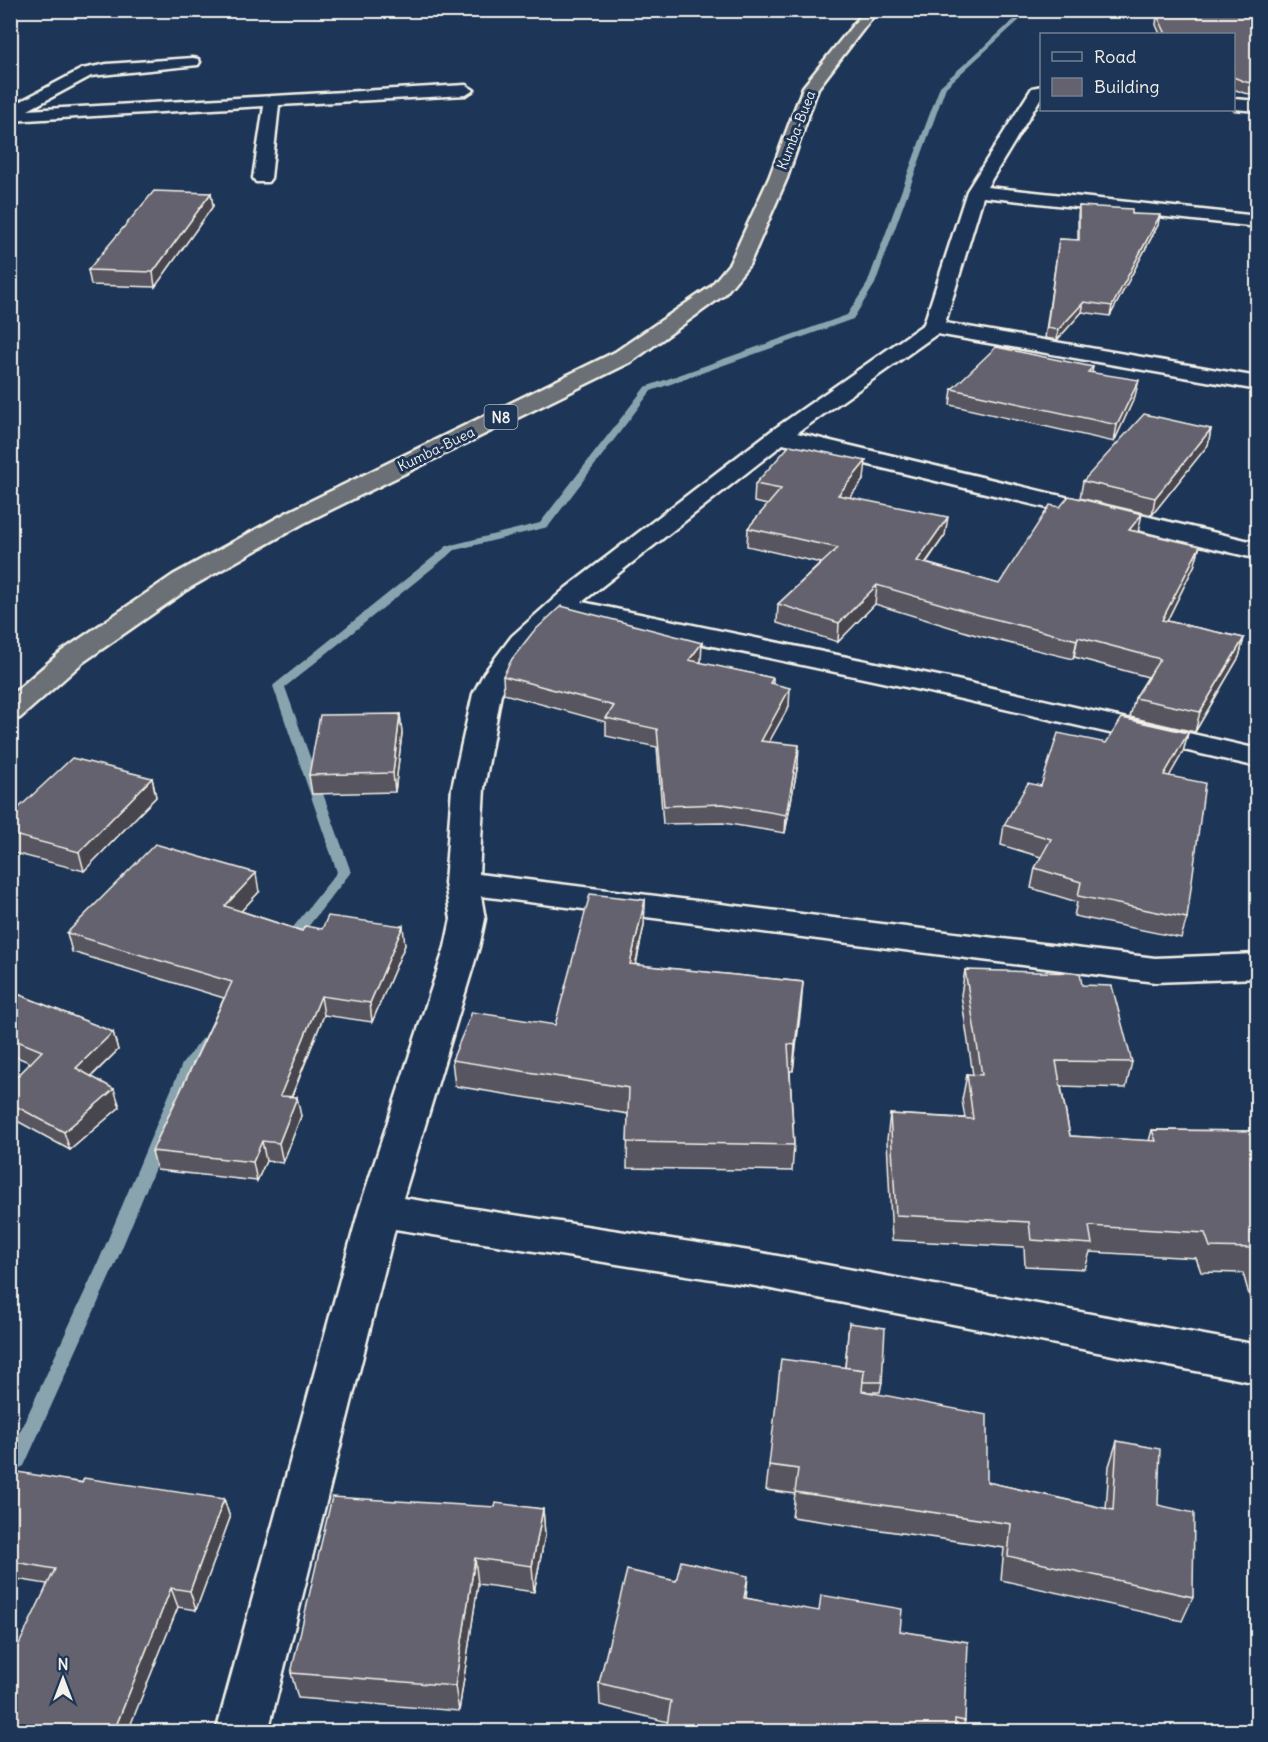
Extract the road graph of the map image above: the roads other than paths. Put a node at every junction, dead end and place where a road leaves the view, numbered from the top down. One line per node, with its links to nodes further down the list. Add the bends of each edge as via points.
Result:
1 (872, 10): 17 (highway, Kumba-Buea / N8, via 811,87 778,178 739,266 717,291 623,357 295,518 182,581 72,657)
2 (192, 62): 8 (street, via 87,72)
3 (466, 90): 5 (street)
4 (1040, 90): 10 (street)
5 (272, 102): 8 (street); 9 (street)
6 (1235, 104): 7 (street)
7 (1257, 106)
8 (10, 115)
9 (262, 178)
10 (976, 191): 11 (street); 12 (street)
11 (1257, 222)
12 (933, 327): 13 (street); 14 (street)
13 (1257, 384)
14 (779, 436): 15 (street); 16 (street)
15 (1257, 550)
16 (562, 606): 18 (street, via 948,687); 19 (street, via 522,642 487,694 468,788)
17 (10, 712)
18 (1257, 758)
19 (462, 883): 20 (street, via 1155,970); 21 (street, via 468,919 462,947)
20 (1257, 966)
21 (379, 1210): 22 (street, via 756,1269); 23 (street)
22 (1257, 1364)
23 (242, 1731)

